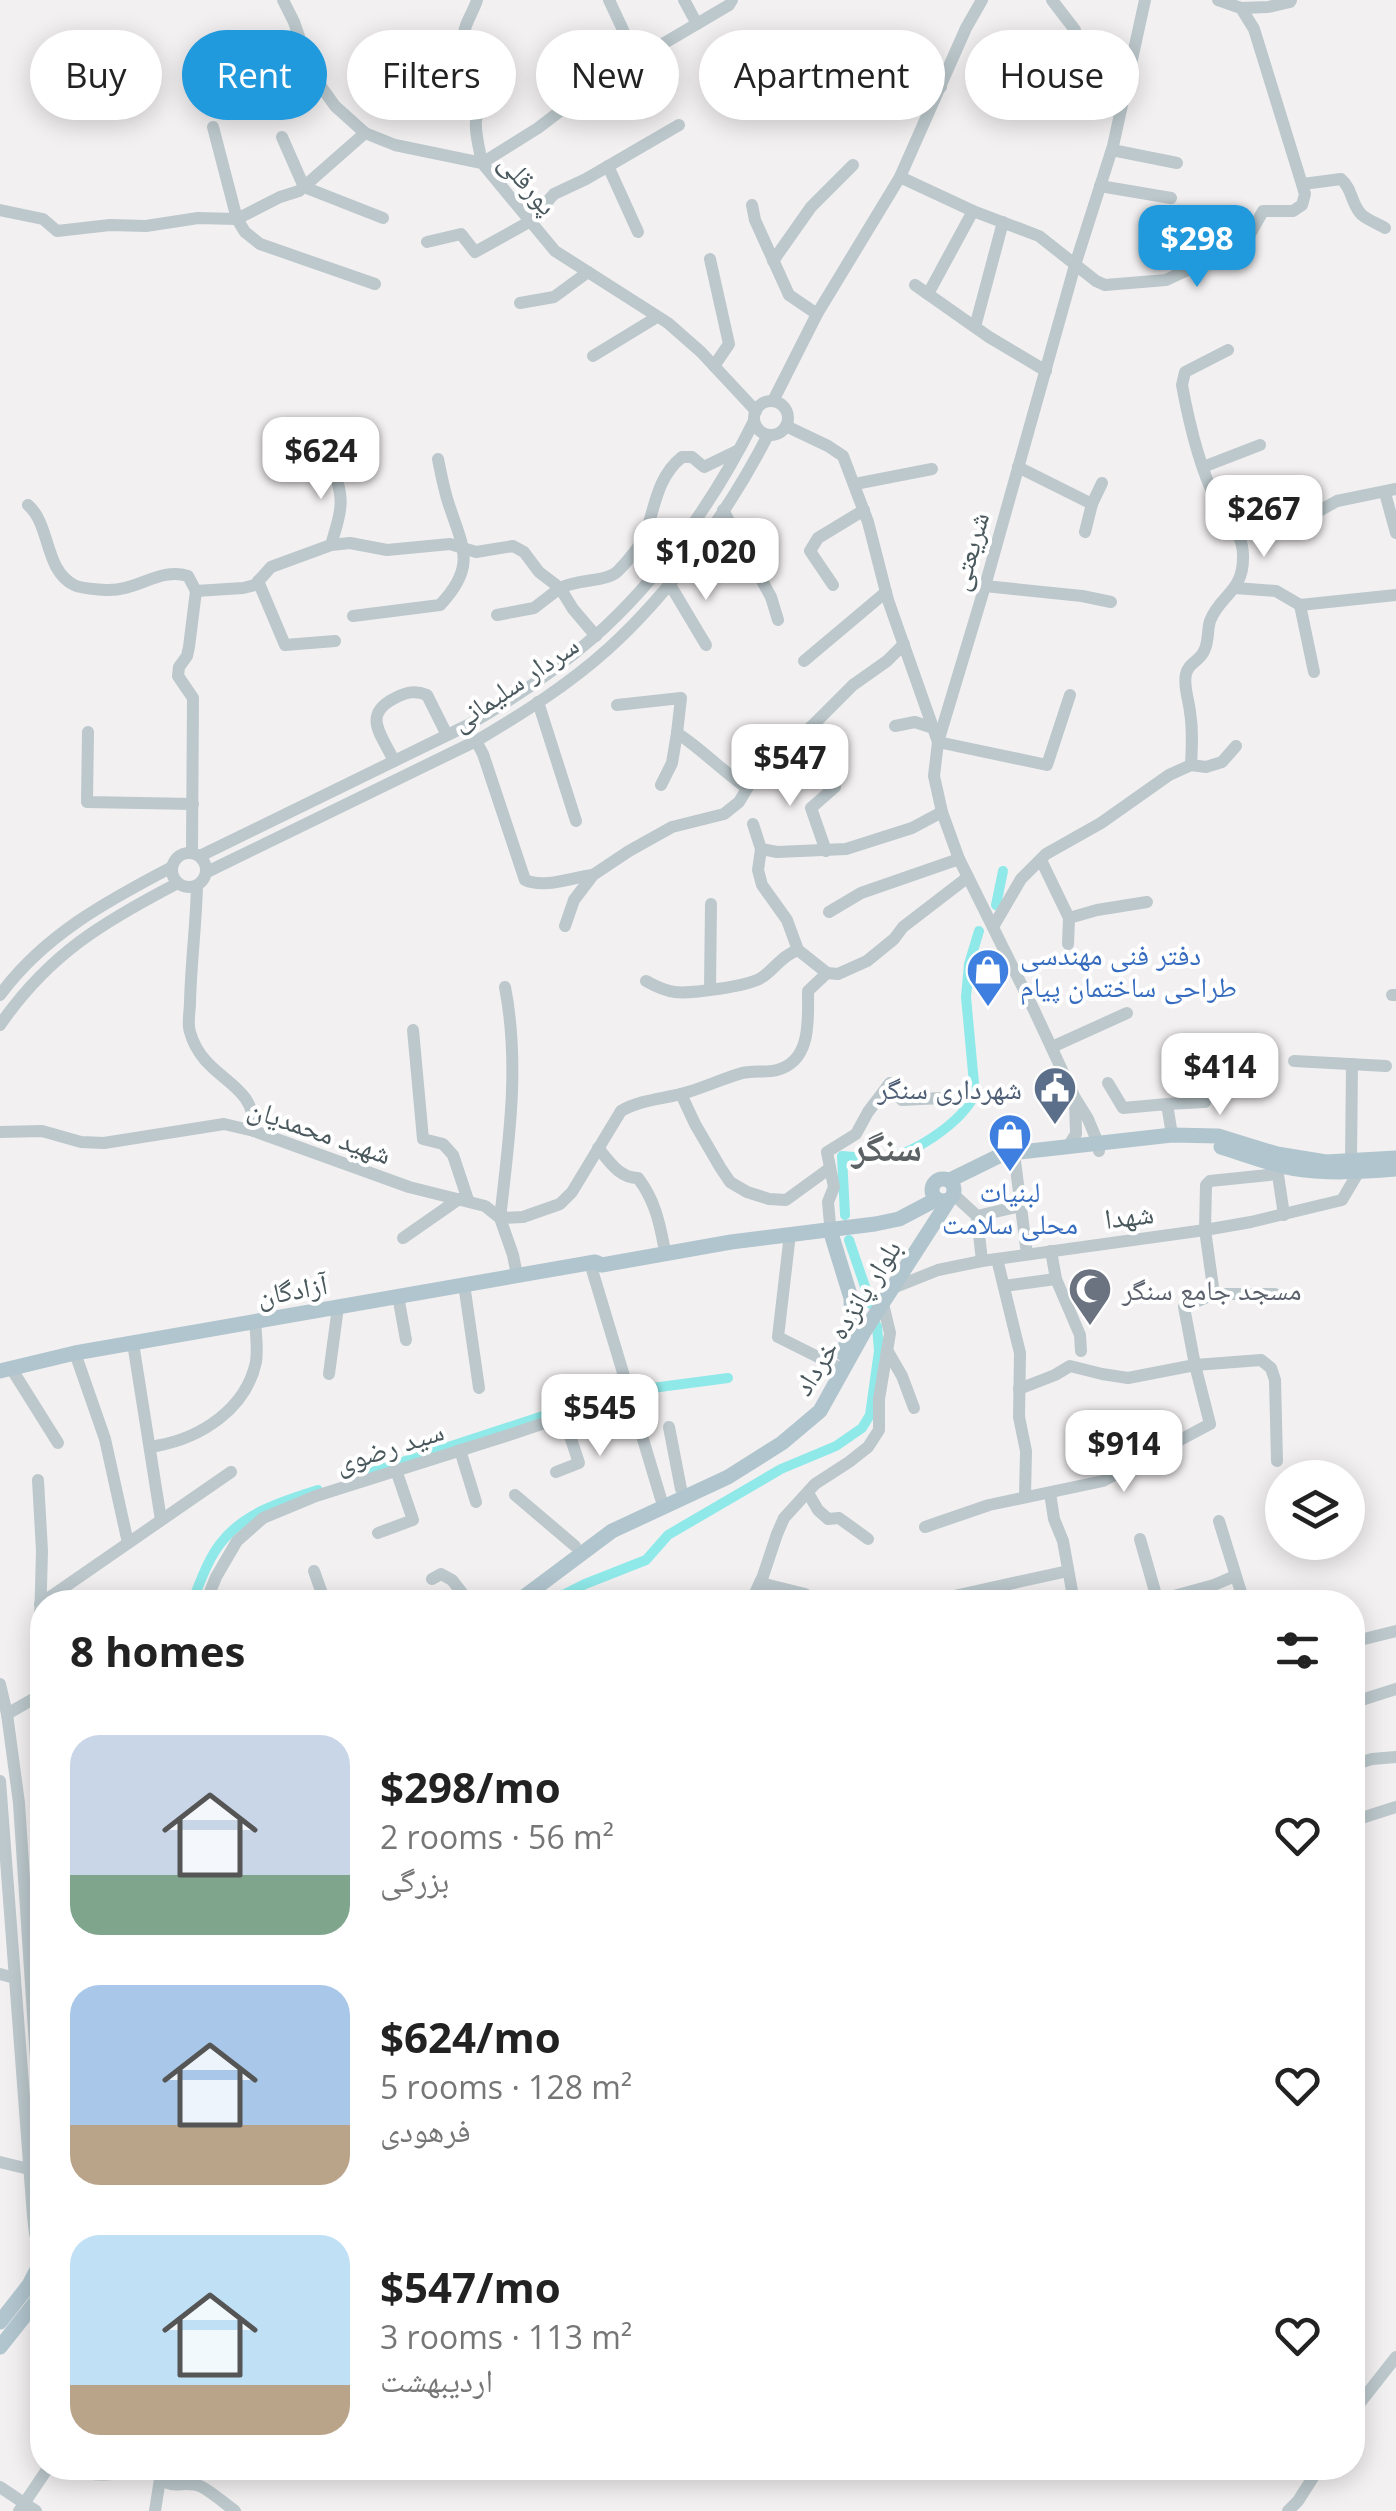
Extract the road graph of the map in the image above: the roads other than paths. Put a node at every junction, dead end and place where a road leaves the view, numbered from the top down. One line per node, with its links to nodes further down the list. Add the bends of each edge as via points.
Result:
1 (283, 0): 23 (street, پورقلی, via 312,74)
2 (477, 0): 27 (street, via 463,32 491,76 492,91 477,115)
3 (609, 0): 13 (street)
4 (684, 0): 12 (street)
5 (732, 0): 12 (street)
6 (982, 0): 17 (street)
7 (1052, 0): 14 (street)
8 (1146, 0): 15 (street, شریعتی)
9 (1218, 0): 11 (street)
10 (1291, 0): 11 (street)
11 (1241, 8): 31 (street, via 1254,29)
12 (698, 24): 16 (street)
13 (623, 30)
14 (1074, 30)
15 (1139, 30)
16 (679, 35)
17 (945, 76)
18 (548, 120): 27 (street)
19 (925, 120): 30 (street)
20 (1119, 120): 25 (street, شریعتی)
21 (679, 125): 29 (street)
22 (213, 126): 38 (street)
23 (365, 134): 27 (street, پورقلی); 33 (street)
24 (282, 136): 33 (street)
25 (1112, 150): 26 (street); 32 (street, شریعتی)
26 (1177, 162)
27 (482, 163): 40 (street, پورقلی)
28 (853, 165): 46 (street, via 811,207)
29 (608, 166): 40 (street, via 554,194); 43 (street)
30 (900, 177): 37 (street); 53 (street)
31 (1302, 184): 42 (street, via 1341,179 1361,214); 47 (street, via 1302,205 1263,212 1232,258 1166,280 1106,286)
32 (1100, 186): 34 (street); 47 (street, شریعتی)
33 (304, 187): 38 (street); 39 (street)
34 (1171, 198)
35 (752, 205): 46 (street)
36 (0, 210): 38 (street, via 43,219 57,231)
37 (973, 212): 41 (street); 51 (street)
38 (237, 218): 49 (street, via 260,244)
39 (383, 218)
40 (529, 222): 44 (street, via 475,252 461,234); 48 (street, پورقلی, via 555,251)
41 (1003, 222): 47 (street, via 1039,236); 55 (street)
42 (1385, 228)
43 (638, 232)
44 (427, 242)
45 (710, 259): 58 (street, via 729,344)
46 (774, 261): 53 (street, via 789,296)
47 (1076, 264): 59 (street, شریعتی)
48 (588, 272): 52 (street, via 554,297); 54 (street, پورقلی)
49 (375, 284)
50 (915, 285): 51 (street)
51 (928, 294): 55 (street)
52 (520, 303)
53 (817, 314): 60 (street)
54 (657, 316): 57 (street); 58 (street, پورقلی)
55 (975, 328): 59 (street)
56 (1228, 350): 69 (street, via 1185,372 1182,385)
57 (593, 356)
58 (714, 366): 61 (street, پورقلی)
59 (1046, 371): 68 (street, شریعتی)
60 (773, 402): 61 (street); 62 (street, via 786,410)
61 (755, 416): 63 (street); 65 (street, سردار سلیمانی)
62 (786, 426): 63 (street); 72 (street, via 843,456)
63 (768, 435): 76 (street, سردار سلیمانی)
64 (1260, 446): 69 (street)
65 (740, 450): 87 (street, via 704,467 692,457 670,466 644,537 617,572); 97 (street, سردار سلیمانی, via 656,572)
66 (330, 458): 81 (street, via 342,495)
67 (438, 459): 82 (street)
68 (1018, 467): 74 (street); 86 (street, شریعتی)
69 (1204, 467): 80 (street)
70 (932, 469): 72 (street)
71 (1102, 483): 74 (street)
72 (855, 484): 77 (street)
73 (1390, 491): 79 (street); 80 (street, via 1337,501 1308,517)
74 (1092, 504): 78 (street)
75 (28, 506): 89 (street, via 37,513 60,573 74,586 118,591 180,574)
76 (723, 510): 84 (street, سردار سلیمانی); 96 (street)
77 (864, 510): 85 (street, via 818,538 810,551); 90 (street)
78 (1085, 532)
79 (1396, 533)
80 (1239, 536): 88 (street, via 1244,554)
81 (330, 545): 82 (street); 83 (street, via 271,567)
82 (464, 548): 87 (street, via 513,546); 95 (street, via 458,584 440,605)
83 (258, 581): 89 (street); 98 (street, via 285,645)
84 (669, 583): 100 (street); 104 (street, سردار سلیمانی, via 608,649)
85 (834, 585)
86 (985, 586): 92 (street); 109 (street, شریعتی)
87 (560, 588): 94 (street, via 534,608); 97 (street)
88 (1235, 588): 93 (street, via 1276,590); 114 (street, via 1219,605 1204,652 1185,676)
89 (196, 591): 118 (street, via 178,676 193,698)
90 (886, 592): 99 (street); 101 (street)
91 (1396, 595): 93 (street)
92 (1111, 602)
93 (1300, 605): 102 (street)
94 (497, 615)
95 (354, 616)
96 (778, 620)
97 (596, 636): 110 (street, سردار سلیمانی, via 502,706)
98 (335, 641)
99 (904, 644): 109 (street); 117 (street)
100 (706, 645)
101 (804, 661)
102 (1314, 672)
103 (1070, 695): 109 (street, via 1047,765)
104 (538, 702): 111 (street, سردار سلیمانی); 120 (street)
105 (618, 705): 108 (street, via 680,698)
106 (895, 726): 109 (street, via 914,722)
107 (88, 732): 118 (street, via 87,802)
108 (677, 734): 115 (street); 117 (street)
109 (935, 735): 119 (street, شریعتی)
110 (447, 736): 113 (street, سردار سلیمانی); 113 (street, via 427,694 393,698 376,711 376,720)
111 (476, 741): 128 (street, سردار سلیمانی); 129 (street, via 526,880)
112 (1236, 746): 114 (street, via 1222,762)
113 (394, 761): 124 (street, سردار سلیمانی)
114 (1191, 765): 126 (street)
115 (661, 785)
116 (835, 787): 123 (street, via 811,808)
117 (747, 788): 129 (street, via 724,814 672,827)
118 (193, 804): 124 (street)
119 (942, 812): 123 (street, via 882,839); 125 (street, شریعتی)
120 (576, 821)
121 (753, 824): 122 (street)
122 (761, 849): 123 (street); 140 (street, via 762,885)
123 (826, 851)
124 (196, 854): 127 (street, via 183,853); 128 (street)
125 (959, 859): 130 (street, شریعتی); 135 (street, via 861,893)
126 (1040, 860): 136 (street); 138 (street)
127 (172, 866): 131 (street); 145 (street, via 67,928)
128 (206, 872): 132 (street)
129 (592, 874): 137 (street)
130 (968, 877): 138 (street, شریعتی); 141 (street, via 867,962)
131 (178, 883): 132 (street); 147 (street, via 78,941)
132 (196, 886): 160 (street, via 188,1028 209,1066 252,1105)
133 (1147, 902): 136 (street)
134 (711, 904): 144 (street)
135 (829, 912)
136 (1070, 918): 139 (street)
137 (566, 926)
138 (993, 927): 149 (street, شریعتی)
139 (1068, 944)
140 (798, 950): 141 (street); 144 (street, via 756,982)
141 (827, 972): 155 (street, via 808,991 808,1028 791,1065 742,1072)
142 (646, 981): 144 (street, via 676,992)
143 (505, 987): 176 (street, via 513,1111)
144 (710, 989)
145 (0, 995)
146 (1127, 1014): 149 (street)
147 (0, 1024)
148 (413, 1030): 172 (street, via 423,1139 443,1144 453,1156)
149 (1052, 1048): 157 (street, شریعتی)
150 (1294, 1061): 151 (street)
151 (1352, 1064): 152 (street); 168 (street)
152 (1386, 1066)
153 (1202, 1069): 158 (street, via 1205,1102)
154 (1108, 1082): 158 (street, via 1123,1108)
155 (681, 1094): 164 (street, via 621,1111); 169 (street, via 730,1182 747,1192 786,1200)
156 (942, 1098): 169 (street, via 902,1100 890,1083 856,1134 827,1152)
157 (1076, 1098): 162 (street, via 1076,1134); 163 (street, شریعتی)
158 (1167, 1104): 161 (street)
159 (0, 1132): 160 (street, شهید محمدیان, via 42,1131 104,1143 224,1124)
160 (254, 1132): 172 (street, شهید محمدیان)
161 (1172, 1135): 163 (main road); 167 (main road, via 1218,1136)
162 (1069, 1146): 163 (main road); 171 (main road, via 1003,1154)
163 (1098, 1147): 166 (main road); 167 (main road, via 1205,1143)
164 (598, 1148): 176 (street, via 560,1204); 181 (street, via 643,1184)
165 (1396, 1158): 168 (main road)
166 (1014, 1161): 171 (main road); 173 (street)
167 (1277, 1164): 168 (main road); 174 (street); 178 (street, via 1210,1181)
168 (1355, 1167): 170 (main road); 174 (street, شهدا, via 1342,1200)
169 (830, 1168): 177 (street)
170 (1396, 1169)
171 (946, 1192): 175 (street); 177 (main road, آزادگان, via 898,1219); 191 (main road, بلوار پانزده خرداد)
172 (463, 1199): 176 (street, شهید محمدیان); 180 (street)
173 (1020, 1206): 175 (street); 183 (street)
174 (1284, 1215): 178 (street, شهدا)
175 (977, 1216): 185 (street)
176 (500, 1218): 187 (street)
177 (830, 1227): 179 (main road, آزادگان); 181 (main road, آزادگان, via 788,1226); 204 (main road, بلوار پانزده خرداد, via 852,1298 852,1332)
178 (1204, 1230): 182 (street, شهدا); 192 (street)
179 (790, 1234): 186 (main road, آزادگان); 204 (street, via 778,1337)
180 (403, 1238)
181 (664, 1246): 186 (main road, آزادگان)
182 (1051, 1251): 183 (street, شهدا); 188 (street)
183 (1027, 1254): 184 (street, شهدا)
184 (998, 1259): 185 (street, شهدا); 190 (street)
185 (982, 1261): 191 (street, شهدا)
186 (592, 1263): 187 (main road, آزادگان); 209 (street)
187 (517, 1275): 189 (main road, آزادگان)
188 (1056, 1279): 190 (street); 201 (street)
189 (464, 1284): 194 (main road, آزادگان); 207 (street)
190 (1004, 1286): 208 (street, via 1020,1353)
191 (893, 1288): 195 (main road, بلوار پانزده خرداد)
192 (1214, 1294): 193 (street); 203 (street, via 1184,1307)
193 (1275, 1294)
194 (398, 1296): 196 (main road, آزادگان); 198 (street)
195 (883, 1304): 200 (street); 227 (main road, بلوار پانزده خرداد, via 820,1411 728,1477)
196 (338, 1306): 197 (main road, آزادگان); 206 (street)
197 (255, 1321): 199 (main road, آزادگان); 214 (street, via 257,1357 236,1403 206,1428)
198 (406, 1340)
199 (133, 1343): 202 (main road, آزادگان); 228 (street)
200 (887, 1350): 210 (street); 223 (street, via 878,1430 868,1447)
201 (1081, 1351)
202 (75, 1353): 205 (main road, آزادگان); 234 (street, via 105,1439)
203 (1194, 1365): 208 (street, via 1128,1378 1070,1366); 216 (street, via 1262,1360 1271,1368); 222 (street, via 1210,1424 1103,1481)
204 (836, 1366): 221 (main road, بلوار پانزده خرداد, via 813,1405 776,1436)
205 (5, 1369): 213 (street)
206 (329, 1374)
207 (479, 1388)
208 (1019, 1389): 225 (street)
209 (630, 1394): 211 (street, سید رضوی); 227 (street)
210 (914, 1408)
211 (563, 1415): 215 (street, سید رضوی); 219 (street, via 580,1462)
212 (668, 1427): 221 (street)
213 (58, 1443)
214 (156, 1446)
215 (460, 1450): 217 (street, سید رضوی); 226 (street)
216 (1276, 1460)
217 (396, 1470): 231 (street, via 413,1520); 243 (street, سید رضوی, via 263,1518 237,1541)
218 (231, 1472): 228 (street)
219 (556, 1472)
220 (38, 1480): 241 (street)
221 (681, 1490): 227 (main road, بلوار پانزده خرداد)
222 (1050, 1492): 225 (street); 237 (street)
223 (808, 1493): 232 (street, via 828,1519 838,1518); 240 (street, via 784,1518)
224 (514, 1495): 235 (street)
225 (1025, 1496): 230 (street)
226 (476, 1502)
227 (663, 1503): 235 (main road, بلوار پانزده خرداد, via 622,1515); 247 (main road, بلوار پانزده خرداد)
228 (161, 1520): 234 (street)
229 (1219, 1521): 238 (street)
230 (925, 1527)
231 (378, 1533)
232 (868, 1539)
233 (1140, 1539): 252 (street)
234 (128, 1543): 242 (street)
235 (575, 1546): 246 (main road, بلوار پانزده خرداد)
236 (314, 1571): 244 (street)
237 (1068, 1571): 250 (street); 251 (street)
238 (1235, 1576): 253 (street); 254 (street)
239 (432, 1579): 245 (street, via 442,1574)
240 (760, 1583): 248 (street); 249 (street)
241 (41, 1590)
242 (60, 1590)
243 (211, 1590)
244 (321, 1590)
245 (460, 1590)
246 (518, 1590)
247 (532, 1590)
248 (756, 1590)
249 (789, 1590)
250 (982, 1590)
251 (1072, 1590)
252 (1153, 1590)
253 (1197, 1590)
254 (1240, 1590)
255 (1396, 1632): 256 (street)
256 (1365, 1639)
257 (0, 1684): 261 (street)
258 (1396, 1689): 259 (street)
259 (1365, 1699)
260 (30, 1701): 261 (street)
261 (6, 1714): 268 (street)
262 (1396, 1756): 263 (street)
263 (1365, 1761)
264 (0, 1781): 267 (street)
265 (1396, 1808): 266 (street)
266 (1365, 1817)
267 (2, 1824): 269 (street)
268 (25, 1895): 269 (street); 270 (street)
269 (10, 1896): 272 (street)
270 (30, 1932)
271 (0, 1974): 272 (street)
272 (15, 1978): 274 (street)
273 (0, 2162): 274 (street)
274 (29, 2169): 275 (street)
275 (30, 2174)
276 (30, 2283): 278 (main road)
277 (30, 2313): 279 (main road)
278 (0, 2322)
279 (0, 2347)
280 (1396, 2357): 281 (street)
281 (1365, 2396)
282 (42, 2480): 287 (street)
283 (157, 2480): 289 (street)
284 (164, 2480): 288 (street, via 198,2485)
285 (1311, 2480): 290 (street)
286 (0, 2487): 287 (street)
287 (27, 2508)
288 (235, 2510)
289 (155, 2511)
290 (1288, 2511)

